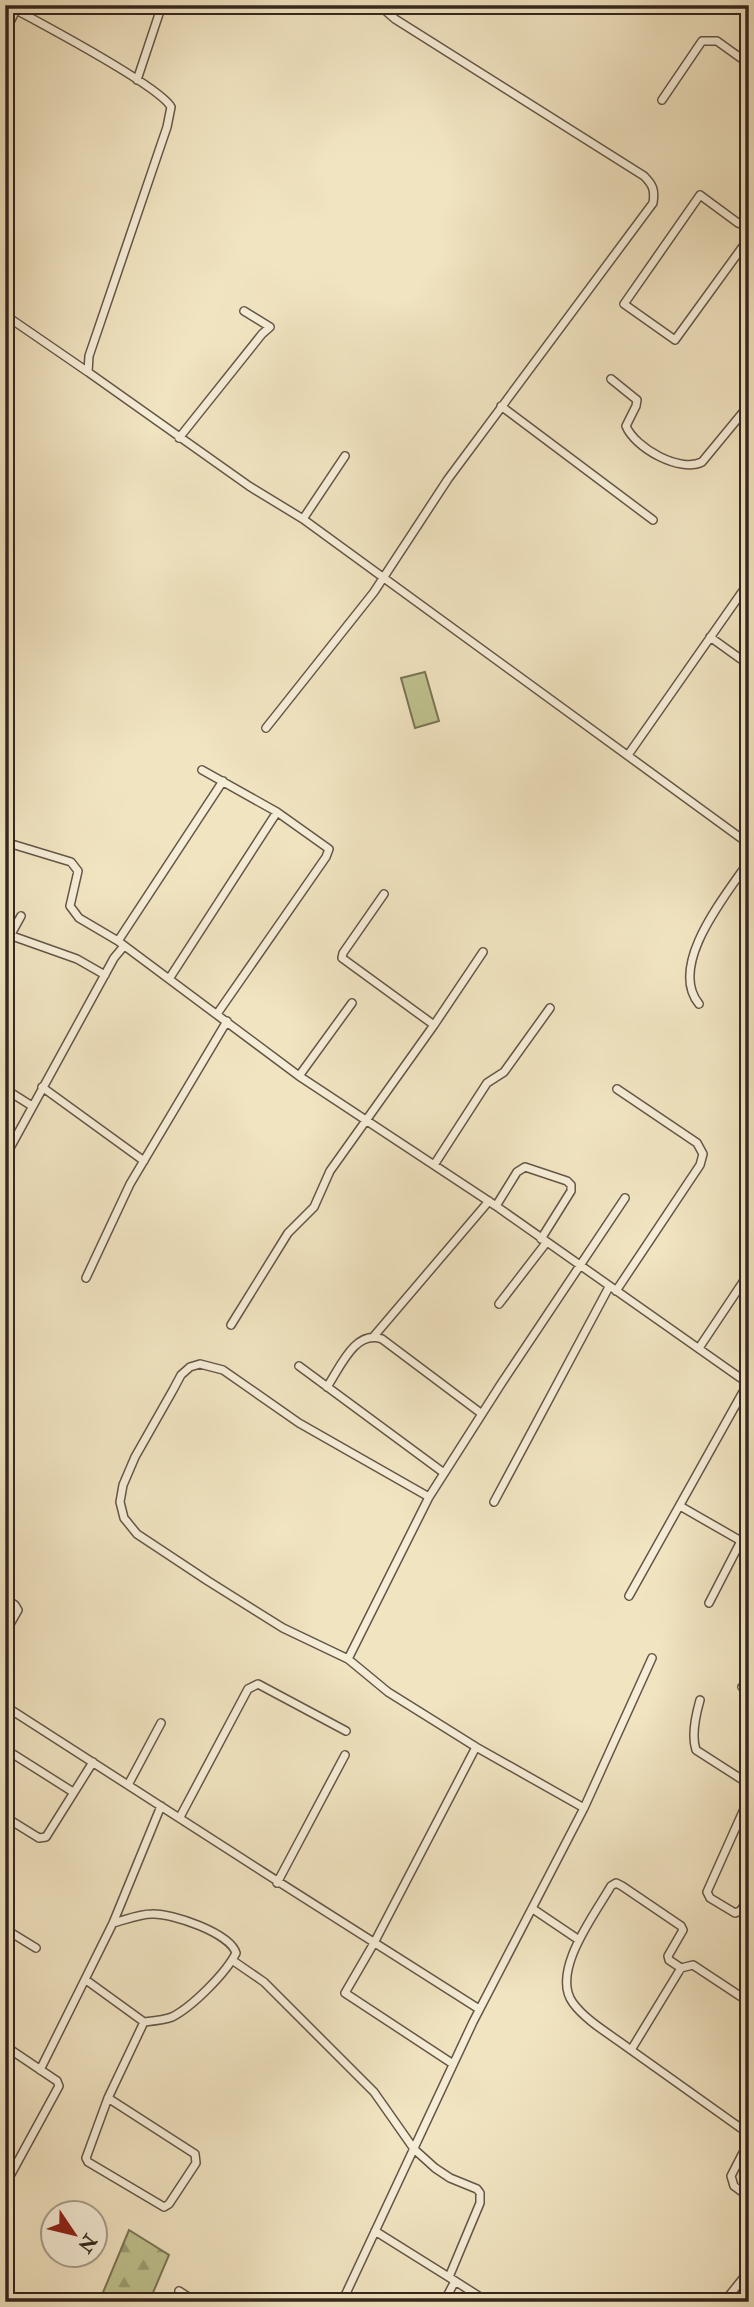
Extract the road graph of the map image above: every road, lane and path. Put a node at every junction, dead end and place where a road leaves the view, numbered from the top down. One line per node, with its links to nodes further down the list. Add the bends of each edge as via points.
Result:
1 (7, 5): 4 (street)
2 (162, 5): 7 (street)
3 (379, 5): 16 (street, via 653,186 653,202)
4 (16, 10): 5 (street); 7 (street)
5 (5, 32)
6 (749, 64): 8 (street, via 717,41 702,41)
7 (137, 80): 13 (street, via 168,102 171,115 89,356)
8 (662, 100)
9 (749, 227): 10 (street, via 700,195 624,304 675,340)
10 (749, 238)
11 (244, 311): 17 (street, via 270,327)
12 (5, 315): 13 (street)
13 (88, 372): 17 (street)
14 (611, 379): 15 (street, via 636,400 628,432 677,465 702,462)
15 (749, 405)
16 (501, 406): 20 (street); 21 (street)
17 (179, 438): 19 (street)
18 (345, 456): 19 (street)
19 (303, 519): 21 (street)
20 (653, 520)
21 (380, 578): 25 (street); 26 (street)
22 (749, 582): 23 (street)
23 (709, 637): 24 (street); 26 (street)
24 (749, 665)
25 (266, 728)
26 (628, 755): 31 (street)
27 (202, 770): 28 (street)
28 (223, 780): 29 (street); 36 (street)
29 (277, 812): 40 (street); 44 (street, via 326,845 328,853)
30 (5, 842): 36 (street, via 76,866 72,910)
31 (749, 845)
32 (749, 860): 42 (street, via 691,961 691,989)
33 (384, 894): 46 (street, via 342,958)
34 (21, 916): 37 (street)
35 (15, 937): 39 (street)
36 (121, 944): 39 (street); 40 (street)
37 (5, 945)
38 (483, 952): 46 (street)
39 (105, 975): 48 (street)
40 (169, 979): 44 (street)
41 (352, 1003): 47 (street)
42 (699, 1004)
43 (550, 1008): 55 (street, via 504,1072 488,1083)
44 (218, 1014): 45 (street)
45 (228, 1021): 47 (street); 54 (street)
46 (434, 1026): 52 (street)
47 (299, 1076): 52 (street)
48 (42, 1087): 51 (street); 54 (street)
49 (617, 1088): 62 (street, via 697,1143 703,1154 700,1165)
50 (5, 1089): 51 (street)
51 (32, 1106): 53 (street)
52 (366, 1119): 55 (street); 64 (street, via 330,1171 314,1207 288,1233)
53 (5, 1157)
54 (144, 1161): 61 (street)
55 (434, 1165): 57 (street)
56 (625, 1198): 59 (street)
57 (492, 1203): 58 (street); 58 (street, via 525,1167 568,1181 571,1191); 65 (street)
58 (544, 1241): 59 (street); 63 (street)
59 (579, 1266): 62 (street); 70 (street)
60 (748, 1273): 66 (street)
61 (86, 1278)
62 (612, 1289): 66 (street); 73 (street)
63 (499, 1304)
64 (231, 1325)
65 (374, 1336): 69 (street, via 358,1342); 70 (street)
66 (699, 1348): 68 (street)
67 (299, 1366): 69 (street)
68 (749, 1383): 74 (street)
69 (327, 1387): 71 (street)
70 (482, 1414): 71 (street)
71 (444, 1473): 72 (street)
72 (429, 1497): 82 (street); 82 (street, via 299,1423 223,1370 201,1364 181,1375 135,1457 120,1502 124,1518 137,1534 283,1628)
73 (495, 1502)
74 (680, 1506): 76 (street); 77 (street)
75 (749, 1532): 76 (street)
76 (741, 1541): 79 (street)
77 (629, 1596)
78 (5, 1598): 80 (street, via 18,1610)
79 (709, 1604)
80 (5, 1633)
81 (652, 1658): 96 (street)
82 (348, 1659): 87 (street, via 388,1692)
83 (700, 1700): 91 (street, via 696,1750)
84 (5, 1706): 90 (street)
85 (161, 1723): 92 (street)
86 (346, 1731): 98 (street, via 258,1684 252,1686)
87 (477, 1747): 96 (street); 105 (street)
88 (5, 1749): 93 (street)
89 (345, 1755): 99 (street)
90 (93, 1762): 92 (street); 93 (street)
91 (749, 1784)
92 (128, 1785): 95 (street)
93 (73, 1792): 97 (street, via 42,1839)
94 (749, 1798): 100 (street, via 707,1892 735,1913)
95 (161, 1806): 98 (street); 102 (street)
96 (584, 1808): 101 (street)
97 (5, 1817)
98 (180, 1817): 99 (street)
99 (277, 1883): 105 (street)
100 (749, 1899)
101 (533, 1909): 104 (street); 111 (street)
102 (113, 1923): 107 (street, via 151,1914 190,1923 229,1944 236,1954); 109 (street)
103 (5, 1929): 106 (street)
104 (579, 1940): 108 (street, via 616,1883 681,1926 668,1956); 114 (street, via 565,1983 572,2002)
105 (374, 1943): 111 (street); 115 (street, via 345,1993)
106 (36, 1948)
107 (232, 1960): 112 (street, via 182,2010 170,2018); 120 (street, via 264,1982 374,2092)
108 (681, 1968): 110 (street, via 693,1965); 114 (street)
109 (86, 1980): 112 (street); 116 (street)
110 (749, 2001)
111 (479, 2009): 115 (street)
112 (145, 2022): 117 (street)
113 (5, 2046): 116 (street)
114 (631, 2050): 118 (street)
115 (453, 2064): 120 (street)
116 (40, 2070): 121 (street, via 59,2086)
117 (108, 2098): 117 (street, via 86,2154 88,2162 160,2207 169,2204 196,2163 195,2154)
118 (749, 2133)
119 (749, 2141): 122 (street, via 731,2176 734,2186)
120 (414, 2149): 123 (street); 125 (street, via 435,2168 480,2193)
121 (5, 2185)
122 (749, 2197)
123 (375, 2231): 125 (street); 128 (street)
124 (749, 2271): 131 (street)
125 (452, 2279): 129 (street); 130 (street)
126 (179, 2291): 127 (street)
127 (196, 2302)
128 (342, 2302)
129 (444, 2302)
130 (488, 2302)
131 (724, 2302)

